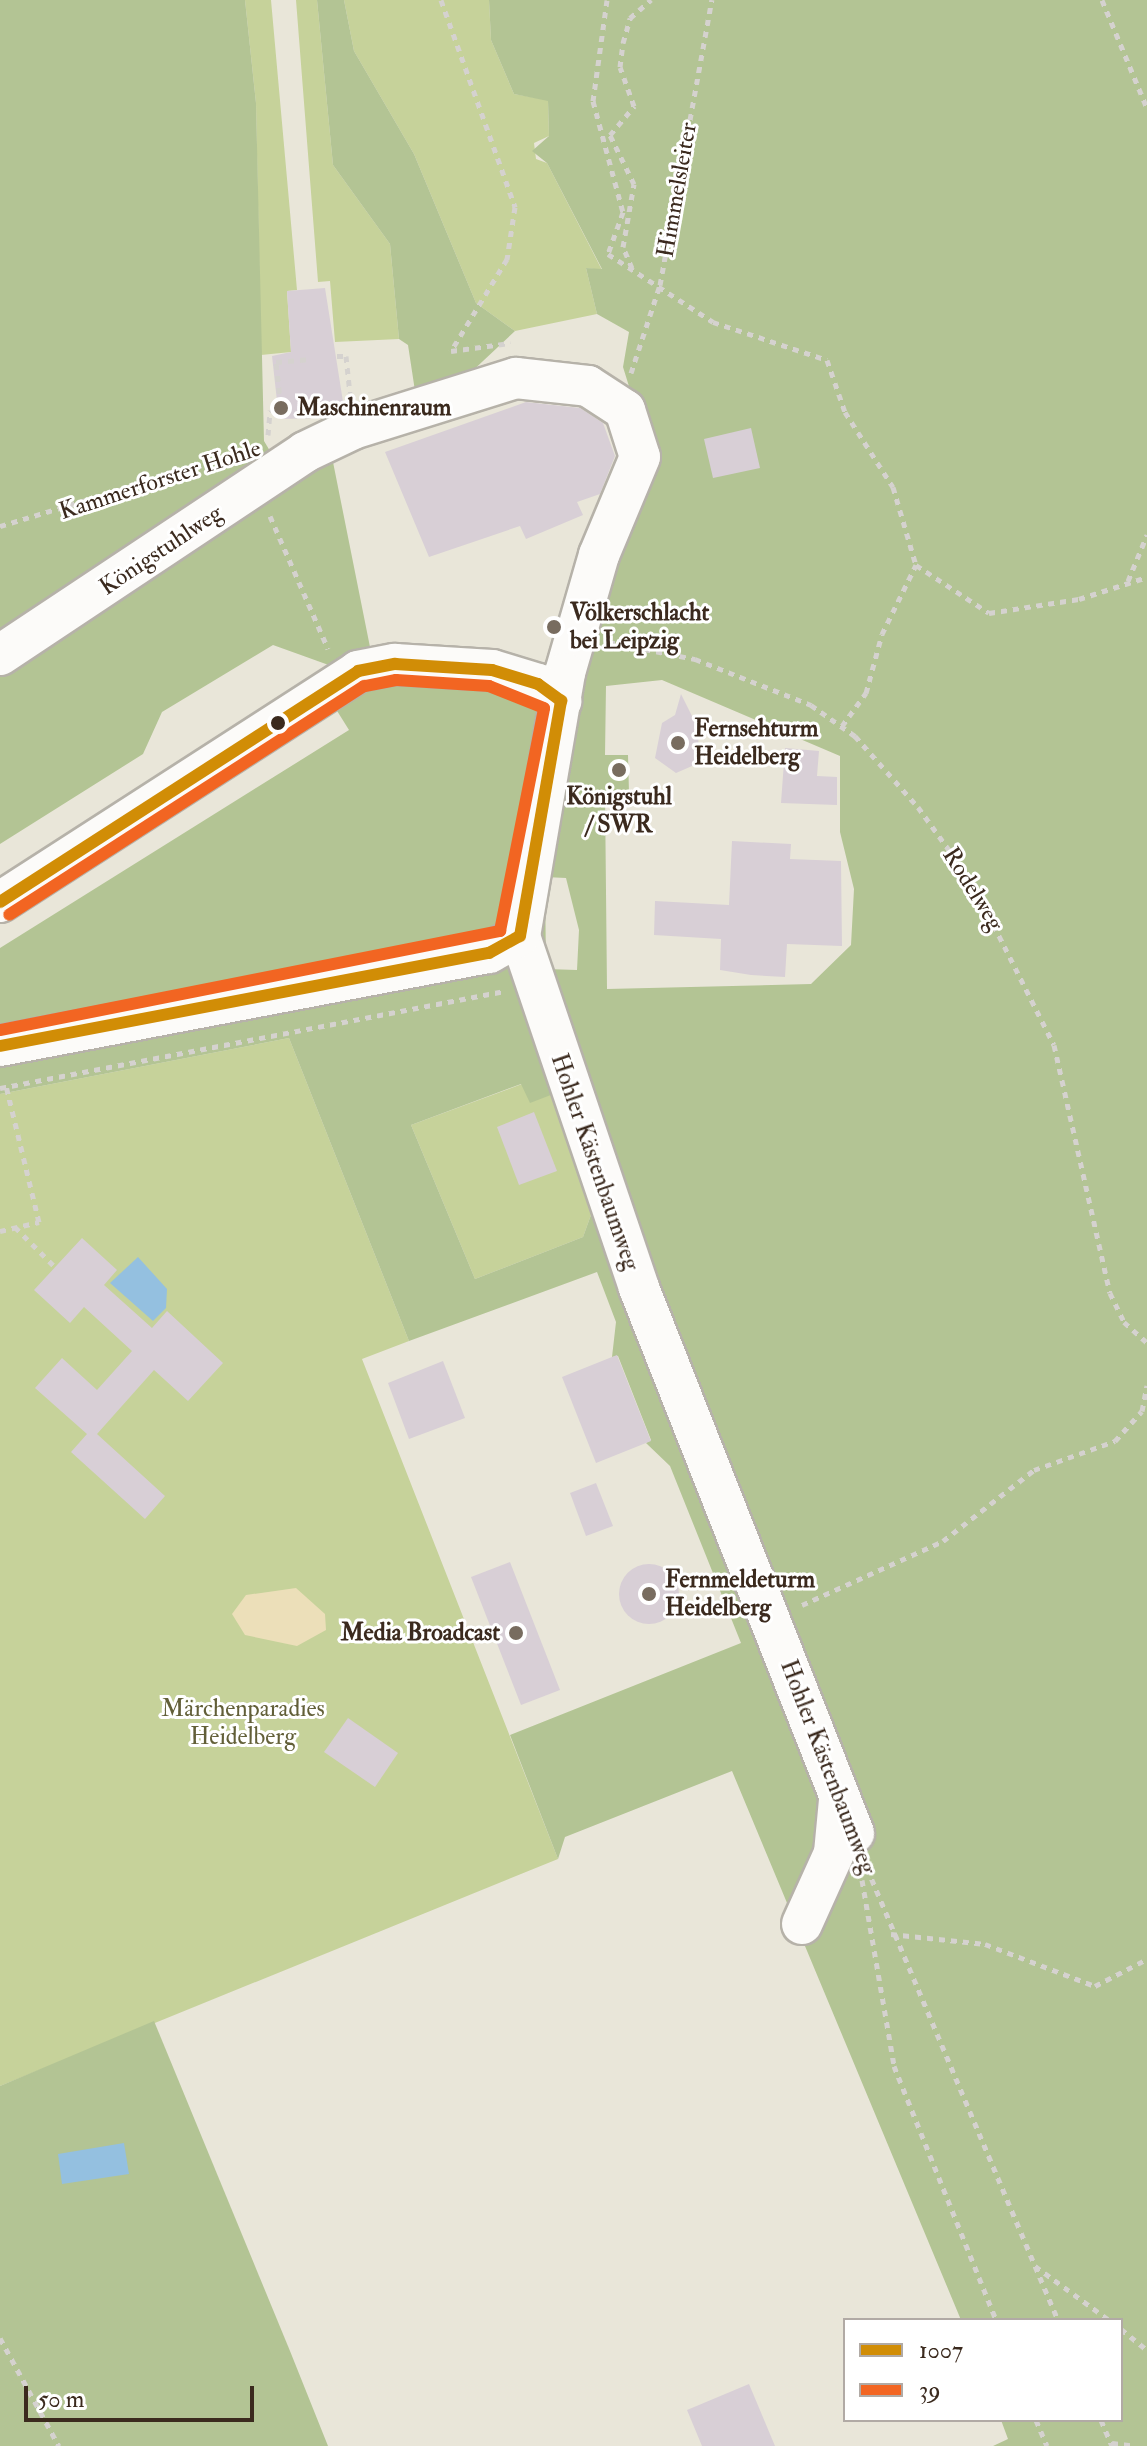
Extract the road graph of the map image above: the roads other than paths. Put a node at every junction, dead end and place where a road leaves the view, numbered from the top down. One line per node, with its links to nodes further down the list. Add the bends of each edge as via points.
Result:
1 (0, 655): 2 (street, Königstuhlweg, via 337,436 516,378 568,381 618,401 636,432 640,457 576,639)
2 (561, 701): 3 (street, via 538,684 492,670 395,664 358,671); 4 (street, Königstuhlweg)
3 (0, 902)
4 (520, 936): 5 (street, via 489,953); 6 (street, Hohler Kästenbaumweg, via 639,1288)
5 (0, 1046)
6 (839, 1792): 7 (street, Hohler Kästenbaumweg); 8 (street, via 834,1853)
7 (854, 1833)
8 (802, 1924)

